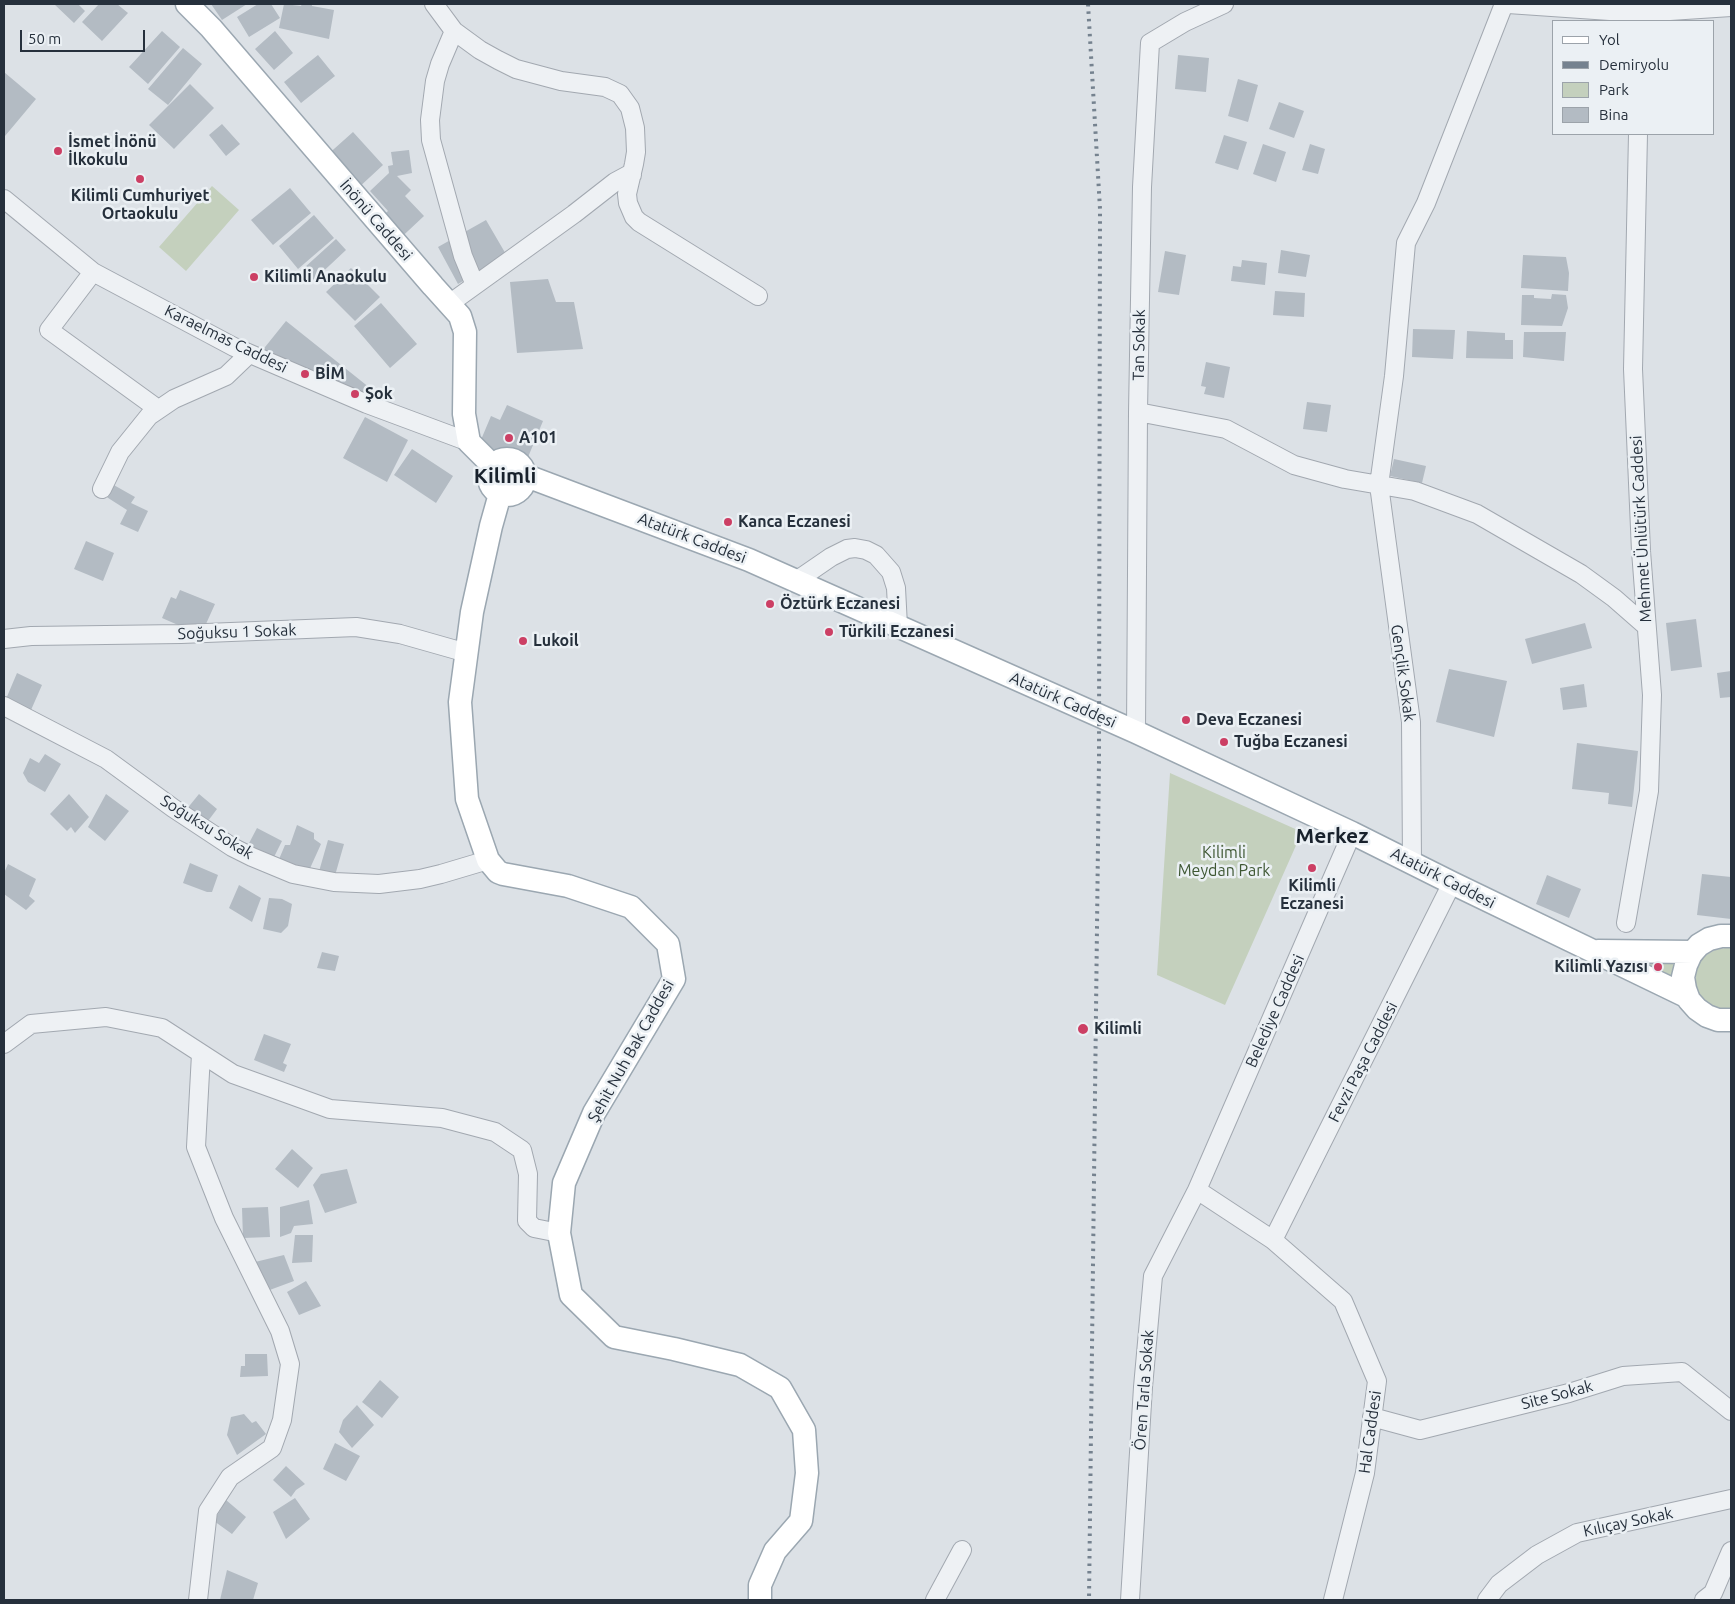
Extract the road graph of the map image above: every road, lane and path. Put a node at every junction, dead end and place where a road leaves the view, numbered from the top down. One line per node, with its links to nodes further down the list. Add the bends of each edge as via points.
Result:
1 (187, 4): 15 (main road, İnönü Caddesi)
2 (434, 4): 8 (street)
3 (1224, 4): 18 (street, Tan Sokak, via 1150,43 1142,187)
4 (1504, 4): 22 (street, Gençlik Sokak, via 1426,203 1406,243 1394,376)
5 (1508, 4): 7 (street)
6 (1731, 7): 7 (street)
7 (1639, 17)
8 (454, 31): 10 (street, via 480,50 516,69 561,81 605,87 620,94 630,108 635,128 636,152); 13 (street, via 435,82 431,140 463,256)
9 (1638, 135): 27 (street, Mehmet Ünlütürk Caddesi, via 1633,369)
10 (632, 175): 13 (street, via 615,182); 14 (street, via 628,185 628,203 639,222)
11 (4, 199): 12 (street, Karaelmas Caddesi)
12 (93, 272): 16 (street, Karaelmas Caddesi); 17 (street, via 49,330)
13 (475, 285): 15 (street)
14 (758, 296)
15 (449, 304): 19 (main road, İnönü Caddesi, via 460,316 465,332 464,414)
16 (250, 354): 17 (street, via 226,376); 19 (street, Karaelmas Caddesi, via 367,404)
17 (158, 409): 23 (street, via 120,452)
18 (1138, 412): 22 (street, via 1226,430 1294,465); 31 (street, Tan Sokak)
19 (469, 442): 20 (main road)
20 (493, 466): 21 (main road, via 508,459 519,464); 24 (main road, via 489,482)
21 (524, 476): 24 (main road, via 517,492); 25 (main road, Atatürk Caddesi, via 749,560)
22 (1379, 485): 27 (street, via 1415,491 1477,514 1581,574); 34 (street, Gençlik Sokak, via 1411,722)
23 (102, 489)
24 (500, 494): 29 (main road, via 472,612)
25 (796, 581): 26 (main road, Atatürk Caddesi); 26 (street, via 847,549 866,550 876,555 891,572 896,588)
26 (898, 626): 31 (main road, Atatürk Caddesi)
27 (1646, 626): 36 (street, Mehmet Ünlütürk Caddesi, via 1652,695 1649,792)
28 (4, 639): 29 (street, Soğuksu 1 Sokak, via 356,627 400,634)
29 (467, 653): 33 (main road, via 460,702 467,800)
30 (4, 706): 33 (street, Soğuksu Sokak, via 106,759 232,847 294,874 334,882 379,884 427,877)
31 (1136, 732): 32 (main road, Atatürk Caddesi)
32 (1352, 833): 34 (main road, Atatürk Caddesi); 44 (street, Belediye Caddesi)
33 (488, 860): 45 (main road, Şehit Nuh Bak Caddesi, via 503,874 568,886 632,907 668,944 674,979 594,1113 564,1183)
34 (1412, 862): 35 (main road, Atatürk Caddesi)
35 (1452, 883): 38 (main road, Atatürk Caddesi); 46 (street, Fevzi Paşa Caddesi)
36 (1626, 923)
37 (1731, 936): 39 (main road, via 1709,939)
38 (1590, 950): 39 (main road, Atatürk Caddesi); 40 (main road, Atatürk Caddesi)
39 (1692, 952): 40 (main road, via 1683,977)
40 (1688, 997): 41 (main road, via 1707,1016)
41 (1731, 1021)
42 (4, 1044): 43 (street, via 31,1024 106,1017 162,1028)
43 (201, 1054): 45 (street, via 233,1074 330,1109 442,1118 495,1132 522,1150 528,1174 526,1221 534,1228); 52 (street, via 196,1147 224,1218 280,1331 290,1364 282,1420 272,1448 230,1477 208,1511)
44 (1197, 1190): 46 (street, Hal Caddesi); 55 (street, Ören Tarla Sokak, via 1153,1276)
45 (559, 1233): 53 (main road, Şehit Nuh Bak Caddesi, via 572,1294 614,1337 740,1366 780,1388 804,1430 807,1474 801,1521 775,1551 760,1585)
46 (1274, 1240): 48 (street, Hal Caddesi, via 1343,1301 1377,1381)
47 (1731, 1410): 48 (street, Site Sokak, via 1682,1372 1623,1376 1569,1393 1420,1430)
48 (1372, 1417): 56 (street, Hal Caddesi, via 1365,1473)
49 (1731, 1499): 57 (street, Kılıçay Sokak, via 1576,1533 1537,1555 1499,1584)
50 (962, 1550): 54 (street)
51 (1731, 1551): 58 (street, via 1713,1593)
52 (198, 1600)
53 (760, 1600)
54 (935, 1600)
55 (1130, 1600)
56 (1333, 1600)
57 (1486, 1600)
58 (1704, 1600)

